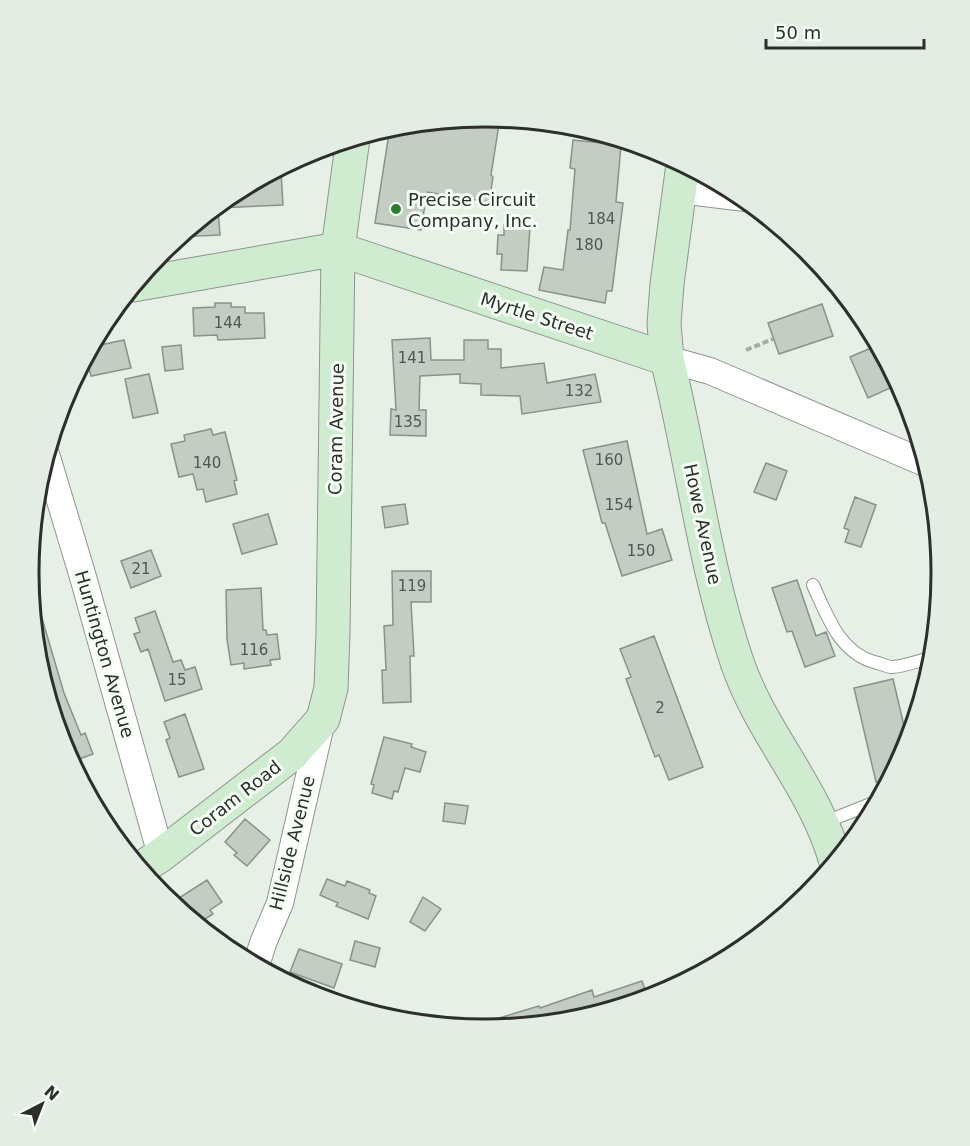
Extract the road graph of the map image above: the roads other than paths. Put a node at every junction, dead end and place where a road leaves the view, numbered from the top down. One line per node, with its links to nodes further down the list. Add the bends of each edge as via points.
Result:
1 (352, 148): 4 (street, Coram Avenue)
2 (682, 177): 3 (street); 6 (street, Howe Avenue, via 667,284)
3 (702, 184)
4 (338, 249): 5 (street, Myrtle Street); 6 (street, Myrtle Street); 11 (street, Coram Avenue, via 333,633 331,688)
5 (147, 283)
6 (667, 359): 7 (street, Myrtle Street, via 710,371); 13 (street, Howe Avenue, via 717,591 737,663 758,712)
7 (916, 459)
8 (51, 471): 15 (street, Huntington Avenue, via 83,577)
9 (813, 585): 10 (lane, via 833,628 857,654 891,667)
10 (922, 660)
11 (323, 719): 15 (street, Coram Road, via 292,754); 16 (street, Hillside Avenue, via 280,903)
12 (865, 806): 13 (lane)
13 (822, 823): 14 (street, Howe Avenue)
14 (833, 852)
15 (150, 862)
16 (259, 957)

